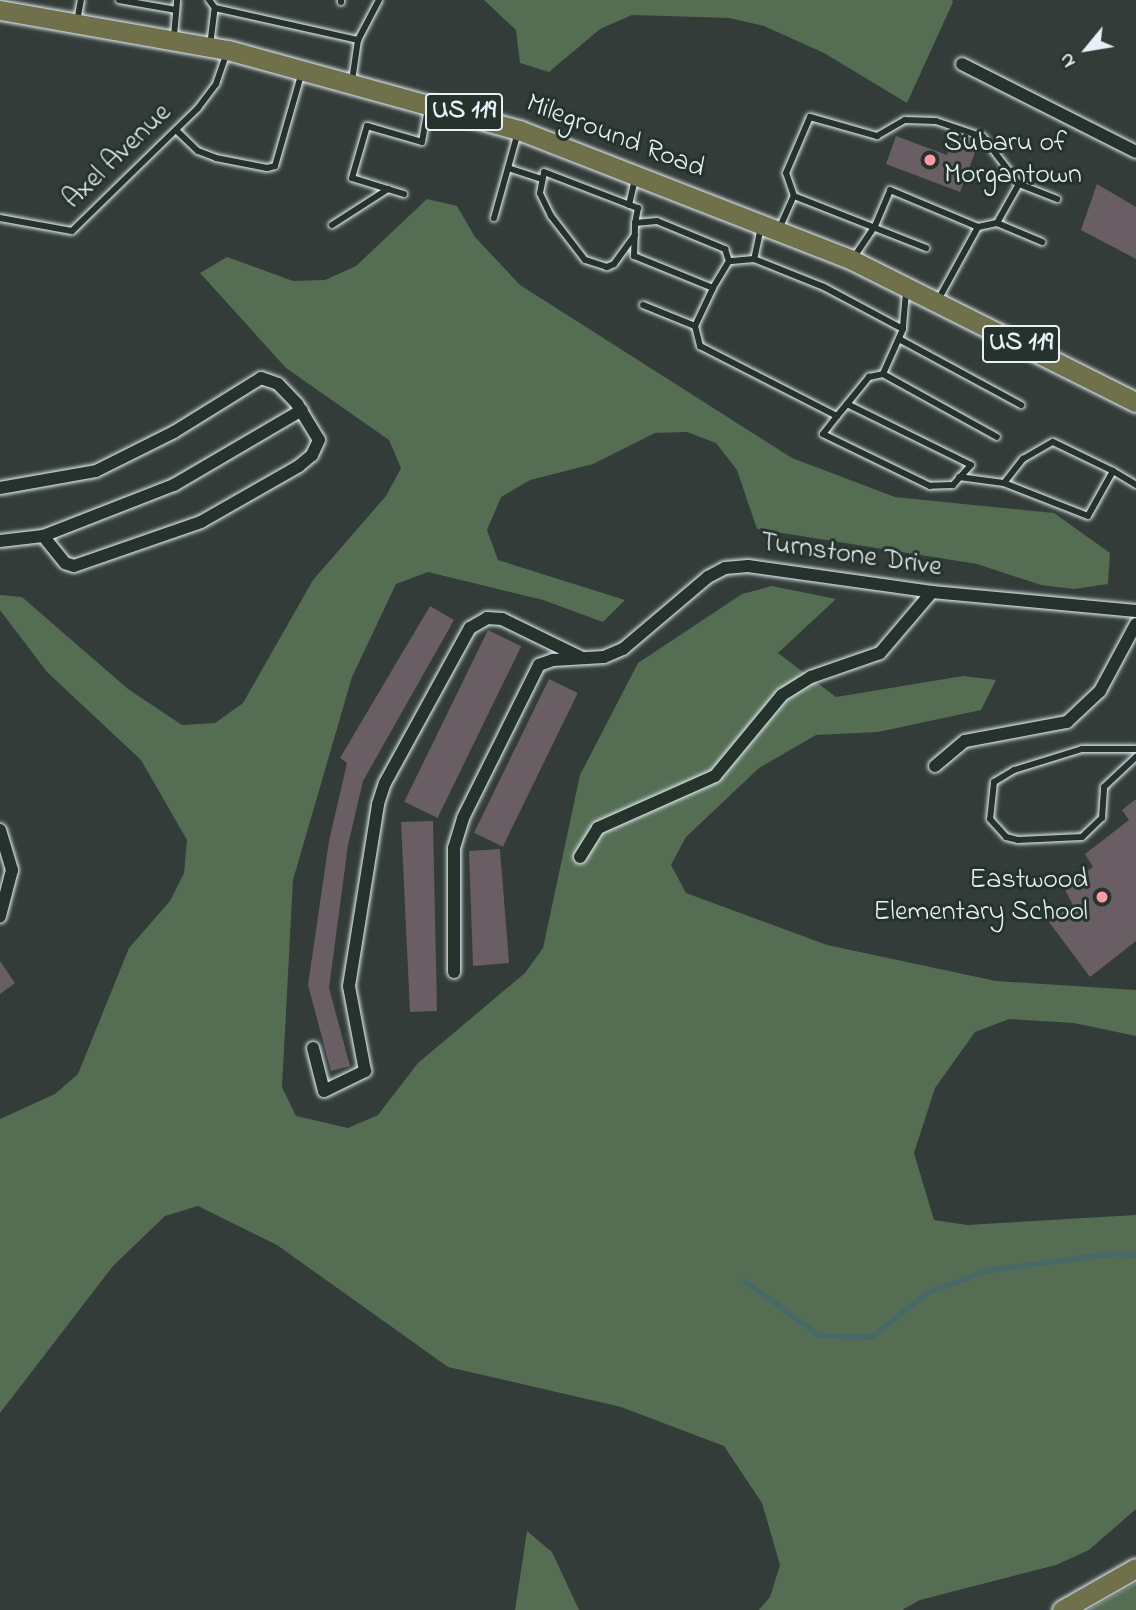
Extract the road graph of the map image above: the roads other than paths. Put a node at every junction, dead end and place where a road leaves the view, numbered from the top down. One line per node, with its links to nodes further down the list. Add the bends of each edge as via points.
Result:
1 (81, 0): 9 (lane)
2 (119, 0): 8 (lane)
3 (177, 0): 8 (lane)
4 (209, 0): 6 (lane)
5 (379, 0): 10 (lane, via 372,22)
6 (215, 8): 10 (lane); 12 (lane, Axel Avenue)
7 (0, 10): 9 (main road, Mileground Road / US 119)
8 (176, 10): 11 (lane)
9 (76, 24): 11 (main road, Mileground Road / US 119)
10 (358, 40): 15 (lane)
11 (173, 42): 12 (main road, Mileground Road / US 119)
12 (219, 49): 14 (main road, Mileground Road / US 119); 17 (lane, Axel Avenue, via 216,84)
13 (962, 64): 19 (street)
14 (303, 68): 15 (main road, Mileground Road / US 119); 17 (lane, via 275,166 216,158 198,151)
15 (352, 81): 16 (main road, Mileground Road / US 119)
16 (429, 102): 18 (main road, Mileground Road / US 119); 24 (lane, via 422,142 366,126 352,178)
17 (176, 130): 29 (lane, Axel Avenue, via 72,231)
18 (519, 130): 20 (lane); 21 (main road, Mileground Road / US 119)
19 (1136, 152)
20 (508, 168): 22 (lane); 30 (lane)
21 (636, 175): 28 (lane); 34 (main road, Mileground Road / US 119)
22 (541, 179): 28 (lane, via 544,172); 37 (lane, via 540,193 551,216 585,260 607,267 614,264)
23 (1019, 184): 26 (lane, via 983,137 936,121 905,120 877,136 810,117 786,173); 27 (lane); 32 (lane)
24 (388, 189): 25 (lane); 33 (lane)
25 (404, 194)
26 (793, 196): 34 (lane); 35 (lane)
27 (1057, 200)
28 (629, 205): 31 (lane, via 638,208)
29 (0, 218)
30 (494, 218)
31 (635, 223): 37 (lane); 42 (lane, via 657,221 726,248)
32 (997, 223): 36 (lane); 38 (lane)
33 (332, 225)
34 (770, 226): 40 (lane); 41 (main road, Mileground Road / US 119)
35 (875, 226): 36 (lane, via 890,190); 39 (lane); 41 (lane)
36 (978, 227): 45 (lane)
37 (635, 235): 44 (lane, via 634,256)
38 (1042, 242)
39 (926, 248)
40 (754, 259): 42 (lane); 48 (lane, via 824,287)
41 (852, 260): 43 (main road, Mileground Road / US 119)
42 (729, 261): 44 (lane)
43 (906, 287): 45 (main road, Mileground Road / US 119); 48 (lane)
44 (713, 288): 47 (lane)
45 (937, 302): 51 (main road, Mileground Road / US 119)
46 (643, 305): 47 (lane)
47 (695, 326): 55 (lane, via 700,346)
48 (903, 329): 49 (lane)
49 (899, 339): 50 (lane); 53 (lane)
50 (883, 374): 52 (lane, via 869,377); 56 (lane)
51 (1136, 402)
52 (847, 404): 55 (lane); 58 (lane, via 971,465)
53 (1021, 405)
54 (302, 410): 61 (street, via 278,384 261,378 174,432 96,471); 62 (street, via 174,485); 62 (street, via 319,440 312,455 201,522 74,565 65,564)
55 (837, 416): 58 (lane, via 823,434 930,486 953,485)
56 (998, 437)
57 (1113, 471): 59 (lane, via 1053,442 1023,459); 59 (lane, via 1088,516); 60 (lane)
58 (959, 477): 59 (lane)
59 (1004, 483)
60 (1136, 485)
61 (0, 488)
62 (43, 536): 63 (street)
63 (0, 541)
64 (932, 592): 65 (street, Turnstone Drive); 67 (street, Turnstone Drive, via 748,566 725,568 691,589 623,649); 72 (street, via 880,653 811,677 782,695 715,776 598,828)
65 (1136, 611)
66 (1136, 624): 70 (street, via 1100,691 1067,722 965,741)
67 (586, 660): 74 (street, Turnstone Drive, via 554,660 540,665 530,677 463,818 454,848); 75 (street, via 502,619 487,618 470,628 385,783 378,804 349,986 365,1071 324,1091)
68 (1136, 749): 69 (lane, via 1082,749 1014,770 994,782 990,819 1006,836 1018,840 1082,837 1102,818 1104,787)
69 (1136, 757)
70 (935, 766)
71 (0, 830): 73 (street, via 12,870)
72 (580, 857)
73 (0, 916)
74 (454, 972)
75 (313, 1048)
76 (1136, 1569): 77 (main road)
77 (1062, 1610)

